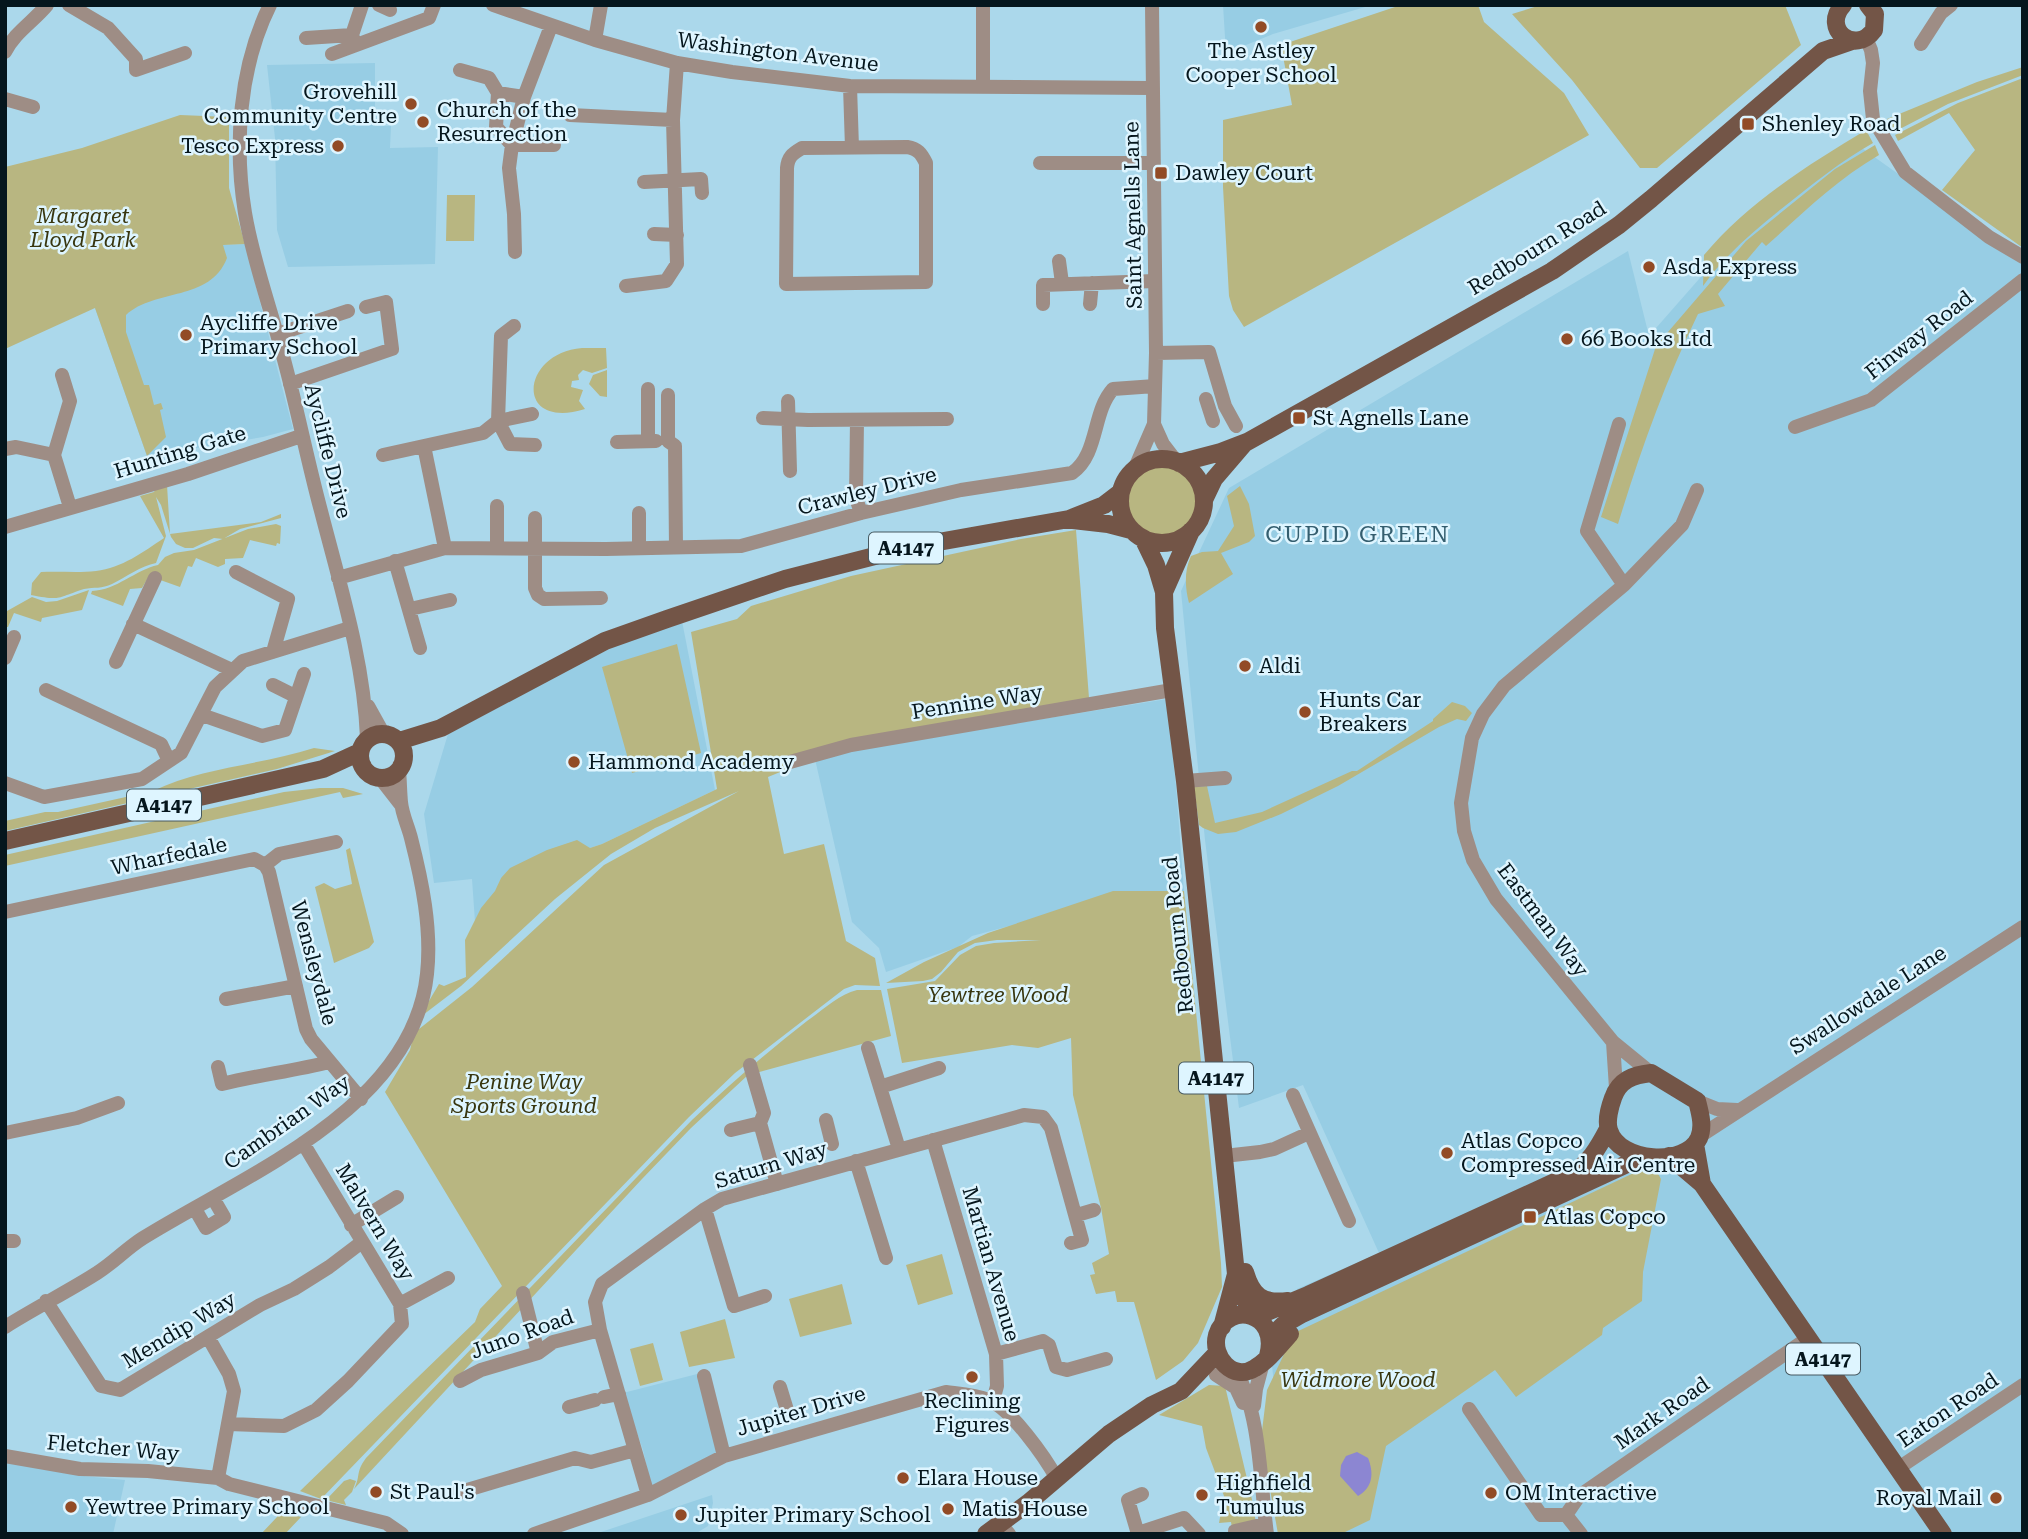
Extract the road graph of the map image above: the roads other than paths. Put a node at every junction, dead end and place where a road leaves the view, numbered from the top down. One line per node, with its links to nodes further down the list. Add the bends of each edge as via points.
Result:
1 (47, 5): 20 (street)
2 (69, 5): 22 (street, via 108,28 136,59 136,70)
3 (270, 5): 58 (street, Aycliffe Drive, via 248,70 240,157 245,214)
4 (362, 5): 17 (street)
5 (434, 5): 17 (street, via 429,18)
6 (493, 5): 14 (street, Washington Avenue)
7 (601, 5): 18 (street)
8 (982, 5): 27 (street)
9 (1152, 5): 28 (street, Saint Agnells Lane)
10 (1843, 5): 13 (main road, Redbourn Road)
11 (1951, 5): 15 (street)
12 (1876, 10): 19 (main road, via 1874,30)
13 (1836, 22): 19 (main road, via 1840,33); 21 (main road, Redbourn Road)
14 (551, 26): 18 (street, Washington Avenue); 30 (street)
15 (1923, 36)
16 (306, 38): 17 (street)
17 (354, 40): 23 (street)
18 (595, 40): 24 (street, Washington Avenue)
19 (1859, 40): 21 (main road, Redbourn Road); 46 (street, via 1871,50 1873,119 1905,172 1989,237)
20 (7, 42)
21 (1823, 51): 82 (main road, Redbourn Road, via 1651,200 1552,271)
22 (185, 53)
23 (332, 54)
24 (677, 63): 26 (street, Washington Avenue); 34 (street)
25 (460, 70): 29 (street, via 489,78)
26 (850, 86): 27 (street, Washington Avenue); 37 (street)
27 (983, 87): 28 (street, Washington Avenue)
28 (1151, 88): 39 (street, Saint Agnells Lane)
29 (498, 93): 30 (street); 35 (street, via 496,127)
30 (524, 97): 35 (street)
31 (5, 99): 32 (street)
32 (33, 107)
33 (570, 115): 34 (street)
34 (673, 120): 40 (street)
35 (512, 145): 36 (street); 45 (street, via 509,168)
36 (554, 145)
37 (852, 148): 37 (street, via 907,148 921,153 926,163 926,282 786,284 788,159 802,148)
38 (1040, 163): 39 (street)
39 (1153, 163): 49 (street, Saint Agnells Lane)
40 (676, 180): 41 (street); 42 (street, via 701,179); 44 (street)
41 (644, 182)
42 (702, 193)
43 (654, 234): 44 (street)
44 (677, 235): 52 (street, via 677,264 666,281)
45 (515, 252)
46 (2023, 257)
47 (1059, 261): 50 (street)
48 (2023, 280): 77 (street, Finway Road, via 1871,400)
49 (1155, 281): 51 (street); 59 (street, Saint Agnells Lane)
50 (1062, 283): 51 (street); 53 (street, via 1043,285)
51 (1092, 283): 54 (street)
52 (626, 286)
53 (1043, 304)
54 (1090, 304)
55 (366, 307): 61 (street, via 386,302 392,349)
56 (348, 311): 58 (street)
57 (514, 326): 73 (street, via 501,336)
58 (278, 334): 61 (street, Aycliffe Drive)
59 (1156, 353): 62 (street, Saint Agnells Lane); 66 (street, via 1209,352)
60 (62, 375): 86 (street, via 70,401)
61 (290, 384): 78 (street, Aycliffe Drive)
62 (1154, 386): 74 (street, Saint Agnells Lane); 97 (street, Crawley Drive, via 1114,389 1104,399 1082,466 1072,473 961,489)
63 (648, 389): 79 (street)
64 (668, 395): 80 (street)
65 (788, 401): 70 (street)
66 (1225, 406): 67 (street); 76 (street)
67 (1209, 410)
68 (533, 414): 73 (street)
69 (763, 418): 70 (street)
70 (789, 419): 72 (street); 90 (street)
71 (947, 419): 72 (street)
72 (857, 420): 97 (street, via 856,498)
73 (498, 421): 83 (street, via 510,444); 84 (street, via 483,433)
74 (1154, 424): 88 (street, Saint Agnells Lane); 89 (street, Saint Agnells Lane)
75 (1619, 424): 112 (street, via 1587,531)
76 (1236, 426)
77 (1795, 427)
78 (301, 436): 95 (street, Hunting Gate); 111 (street, Aycliffe Drive)
79 (648, 441): 80 (street); 81 (street)
80 (668, 441): 103 (street, via 675,446)
81 (617, 442)
82 (1247, 442): 88 (main road, Redbourn Road); 93 (main road, Redbourn Road, via 1214,479)
83 (535, 445)
84 (424, 446): 87 (street); 104 (street)
85 (5, 449): 86 (street)
86 (54, 455): 95 (street)
87 (383, 455)
88 (1177, 462): 89 (main road, via 1154,460); 93 (main road, via 1194,474)
89 (1134, 470): 92 (main road)
90 (790, 471)
91 (1697, 490): 112 (street, Eastman Way, via 1682,524)
92 (1121, 492): 99 (main road, A4147, via 1104,505); 102 (main road, via 1121,508)
93 (1204, 500): 101 (main road)
94 (497, 506): 105 (street)
95 (70, 507): 100 (street, Hunting Gate)
96 (639, 513): 106 (street)
97 (861, 513): 103 (street, Crawley Drive, via 741,546)
98 (535, 518): 107 (street)
99 (1069, 519): 102 (main road, A4147, via 1108,524); 131 (main road, A4147, via 910,547 785,579 606,641)
100 (5, 527)
101 (1191, 531): 102 (main road, via 1168,542); 113 (main road, Redbourn Road / A4147)
102 (1137, 534): 113 (main road, Redbourn Road / A4147, via 1156,565)
103 (676, 547): 106 (street, Crawley Drive)
104 (445, 548): 105 (street, Crawley Drive); 108 (street, Crawley Drive)
105 (497, 548): 107 (street, Crawley Drive)
106 (639, 548): 107 (street, Crawley Drive)
107 (534, 549): 114 (street, via 538,595 544,599)
108 (395, 561): 111 (street, Crawley Drive); 116 (street)
109 (236, 572): 121 (street, via 288,599)
110 (155, 578): 117 (street)
111 (338, 578): 118 (street, Aycliffe Drive)
112 (1624, 585): 149 (street, Eastman Way, via 1504,687 1483,714 1472,738 1461,803 1472,860 1496,899)
113 (1164, 592): 128 (main road, Redbourn Road / A4147)
114 (601, 598)
115 (450, 600): 116 (street)
116 (410, 609): 120 (street)
117 (133, 624): 123 (street); 124 (street)
118 (350, 628): 121 (street); 132 (street, Aycliffe Drive)
119 (14, 637): 122 (street)
120 (420, 648)
121 (273, 652): 124 (street, via 243,661)
122 (5, 658)
123 (116, 663)
124 (232, 670): 130 (street, via 215,687)
125 (304, 674): 129 (street)
126 (273, 685): 129 (street)
127 (46, 690): 133 (street, via 161,744)
128 (1172, 690): 134 (street, Pennine Way, via 851,745); 139 (main road, Redbourn Road / A4147)
129 (295, 696): 130 (street, via 285,730 262,736)
130 (202, 715): 133 (street, via 181,753)
131 (441, 728): 132 (main road, A4147); 135 (main road, A4147)
132 (377, 741): 135 (main road, via 403,748); 136 (main road, A4147); 137 (main road, via 362,768)
133 (169, 761): 140 (street, via 142,779 44,797)
134 (790, 762)
135 (401, 766): 137 (main road, via 390,777); 141 (street, Cambrian Way)
136 (323, 769): 137 (main road, A4147); 142 (main road, A4147)
137 (375, 777): 141 (street, Cambrian Way)
138 (1225, 778): 139 (street)
139 (1185, 781): 174 (main road, Redbourn Road / A4147)
140 (5, 783)
141 (401, 805): 159 (street, Cambrian Way, via 424,901 427,976 422,1000 401,1047)
142 (5, 841)
143 (336, 842): 144 (street, Wharfedale, via 279,854)
144 (265, 865): 145 (street, Wharfedale, via 254,859); 147 (street, Wensleydale)
145 (5, 912)
146 (2023, 927): 162 (street, Swallowdale Lane)
147 (296, 986): 148 (street); 151 (street, Wensleydale, via 306,1028)
148 (226, 999)
149 (1613, 1042): 155 (street, Eastman Way); 157 (street)
150 (868, 1048): 156 (street)
151 (329, 1062): 153 (street, via 222,1084); 159 (street, Wensleydale)
152 (750, 1065): 164 (street, via 764,1113)
153 (218, 1068)
154 (939, 1068): 156 (street)
155 (1651, 1073): 157 (main road); 160 (main road)
156 (880, 1087): 172 (street)
157 (1616, 1087): 165 (main road)
158 (1293, 1095): 168 (street)
159 (361, 1099): 171 (street, Cambrian Way)
160 (1697, 1101): 162 (street); 170 (main road, via 1701,1118)
161 (118, 1103): 167 (street, via 77,1118)
162 (1737, 1110): 170 (street, Swallowdale Lane)
163 (826, 1120): 173 (street)
164 (760, 1123): 166 (street); 178 (street)
165 (1608, 1129): 176 (main road, via 1621,1149); 196 (main road, A4147, via 1596,1152 1570,1175)
166 (731, 1130)
167 (5, 1133)
168 (1309, 1133): 174 (street, via 1267,1151); 187 (street)
169 (933, 1140): 172 (street, Saturn Way); 186 (street, Saturn Way, via 1024,1115 1043,1117 1051,1129); 208 (street, Martian Avenue)
170 (1697, 1140): 175 (main road, via 1684,1152); 179 (main road, A4147)
171 (303, 1143): 181 (street, Cambrian Way); 188 (street, Malvern Way)
172 (899, 1149): 177 (street, Saturn Way)
173 (835, 1154): 177 (street, Saturn Way); 178 (street, Saturn Way)
174 (1224, 1156): 182 (main road, Redbourn Road / A4147)
175 (1670, 1156): 176 (main road); 179 (main road, A4147)
176 (1642, 1157): 205 (main road, via 1301,1314 1283,1325)
177 (856, 1161): 191 (street)
178 (778, 1184): 184 (street, Saturn Way, via 722,1199)
179 (1702, 1184): 204 (main road, A4147)
180 (397, 1197): 188 (street)
181 (213, 1198): 183 (street, Cambrian Way); 183 (street, via 224,1217 206,1228)
182 (1230, 1207): 192 (main road, Redbourn Road / A4147); 196 (main road, A4147, via 1254,1293 1265,1300)
183 (195, 1209): 197 (street, Cambrian Way)
184 (705, 1209): 195 (street, via 734,1306); 202 (street, Saturn Way, via 602,1284 595,1302)
185 (1094, 1210): 186 (street)
186 (1077, 1215): 190 (street, Saturn Way, via 1082,1240)
187 (1349, 1221)
188 (351, 1225): 189 (street, Malvern Way)
189 (362, 1242): 198 (street, Malvern Way); 203 (street, Mendip Way, via 294,1289)
190 (1071, 1243)
191 (886, 1258)
192 (1236, 1274): 199 (main road, Redbourn Road); 201 (main road, Redbourn Road)
193 (448, 1278): 198 (street)
194 (523, 1293): 206 (street)
195 (765, 1296)
196 (1308, 1296): 199 (main road, A4147)
197 (46, 1301): 200 (street, Cambrian Way); 203 (street, Mendip Way, via 101,1386 120,1390)
198 (400, 1304): 221 (street, Malvern Way, via 402,1324 316,1410 284,1426)
199 (1254, 1316): 201 (main road, via 1236,1317); 205 (main road, via 1265,1324)
200 (5, 1326)
201 (1220, 1329): 207 (main road); 215 (main road)
202 (600, 1330): 206 (street, Juno Road, via 553,1342); 216 (street, Saturn Way)
203 (208, 1337): 221 (street, via 234,1391)
204 (1808, 1338): 227 (main road, A4147); 233 (street, Mark Road, via 1579,1496)
205 (1268, 1351): 210 (main road, via 1252,1370); 220 (street, via 1256,1389)
206 (538, 1353): 212 (street, Juno Road)
207 (1217, 1353): 210 (main road); 215 (main road)
208 (996, 1354): 209 (street, via 1043,1341 1049,1345 1056,1367 1067,1370); 217 (street, Martian Avenue)
209 (1106, 1359)
210 (1228, 1372): 215 (main road); 220 (street, via 1246,1388); 224 (street)
211 (704, 1376): 226 (street)
212 (460, 1381)
213 (2023, 1385): 227 (street, Eaton Road)
214 (780, 1387): 222 (street)
215 (1181, 1391): 229 (main road, via 1152,1416)
216 (606, 1397): 218 (street); 223 (street, Saturn Way)
217 (993, 1401): 222 (street, Jupiter Drive, via 946,1392); 229 (street, via 1016,1422)
218 (569, 1407)
219 (1469, 1409): 233 (street, via 1541,1515)
220 (1254, 1420): 224 (street)
221 (229, 1424): 228 (street)
222 (794, 1435): 226 (street, Jupiter Drive)
223 (635, 1450): 230 (street, via 591,1462 575,1458); 231 (street, Saturn Way)
224 (1257, 1451): 234 (street)
225 (5, 1456): 228 (street, Fletcher Way, via 80,1469)
226 (724, 1456): 231 (street, Jupiter Drive)
227 (1897, 1469): 242 (main road, A4147)
228 (218, 1478): 237 (street, Fletcher Way, via 386,1523)
229 (1056, 1479): 235 (main road)
230 (457, 1493)
231 (648, 1494): 238 (street, Jupiter Drive)
232 (1142, 1494): 236 (street, via 1128,1500)
233 (1566, 1515): 241 (street)
234 (1266, 1529): 240 (street)
235 (998, 1530)
236 (1138, 1533): 239 (street, via 1184,1518)
237 (402, 1534)
238 (534, 1534)
239 (1199, 1534)
240 (1235, 1534)
241 (1581, 1534)
242 (1943, 1534)

